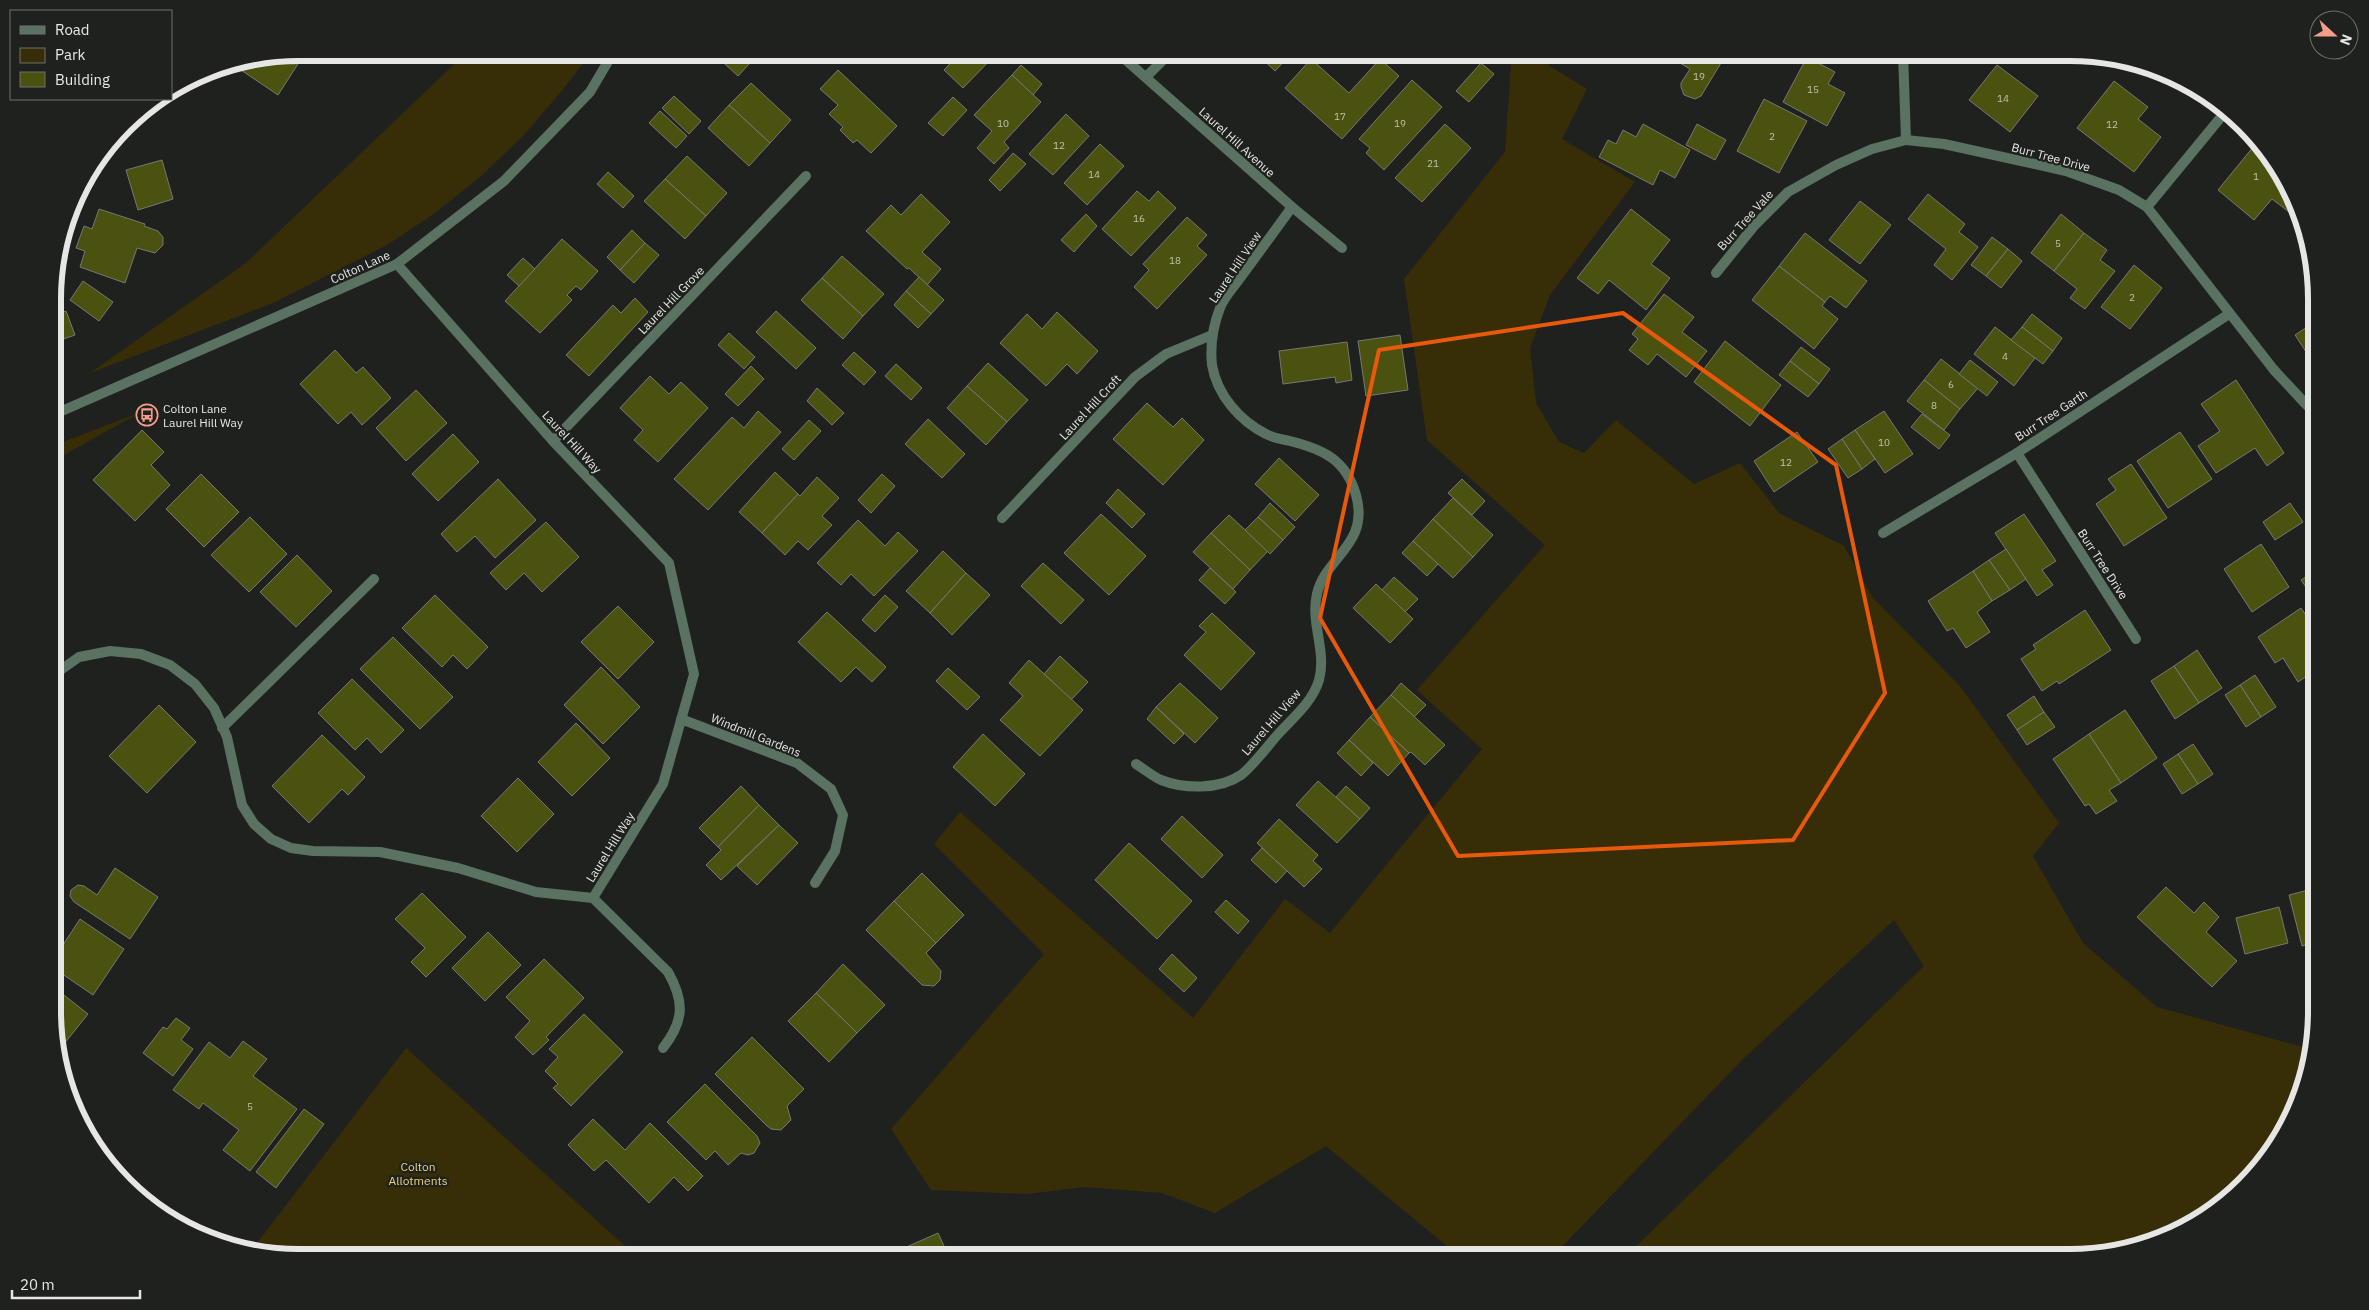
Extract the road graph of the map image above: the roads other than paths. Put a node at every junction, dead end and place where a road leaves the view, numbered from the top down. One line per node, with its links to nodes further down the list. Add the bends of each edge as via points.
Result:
1 (608, 61): 12 (street, Colton Lane, via 590,92 504,181)
2 (1128, 61): 5 (street, Laurel Hill Avenue)
3 (1161, 61): 5 (street)
4 (1902, 61): 7 (street)
5 (1146, 77): 9 (street, Laurel Hill Avenue)
6 (2222, 116): 10 (street)
7 (1906, 140): 10 (street, Burr Tree Drive, via 1944,144 2066,171 2119,190); 13 (street, Burr Tree Vale, via 1836,165 1788,192 1754,226)
8 (806, 176): 18 (street, Laurel Hill Grove)
9 (1292, 207): 11 (street, Laurel Hill Avenue); 15 (street, Laurel Hill View, via 1221,306)
10 (2148, 207): 14 (street)
11 (1342, 248)
12 (397, 264): 17 (street, Colton Lane); 18 (street, Laurel Hill Way)
13 (1716, 272)
14 (2229, 314): 16 (street); 19 (street, Burr Tree Garth)
15 (1212, 335): 20 (street, Laurel Hill Croft, via 1166,354 1135,376); 27 (street, Laurel Hill View, via 1212,366 1223,394 1242,418 1267,435 1317,448 1335,459 1348,475 1356,495 1358,517 1353,538 1342,556 1326,572 1317,593 1314,616 1322,660 1319,681 1309,700 1241,775 1214,785 1187,787 1160,780)
16 (2308, 406)
17 (61, 411)
18 (553, 441): 25 (street, Laurel Hill Way, via 669,563 694,674)
19 (2017, 452): 21 (street, Burr Tree Garth); 23 (street, Burr Tree Drive)
20 (1002, 518)
21 (1883, 533)
22 (374, 579): 26 (street)
23 (2136, 639)
24 (61, 670): 26 (street, Laurel Hill Way, via 80,657 110,651 141,654 170,665 195,684 214,708)
25 (682, 719): 28 (street, Windmill Gardens, via 797,763 831,789 843,815 834,851); 29 (street, Laurel Hill Way, via 663,784)
26 (222, 728): 29 (street, Laurel Hill Way, via 242,805 254,824 271,839 291,848 313,851 380,852 458,868 536,892)
27 (1136, 764)
28 (815, 884)
29 (593, 898): 30 (street, via 668,972 676,986 680,1002 679,1020)
30 (663, 1048)

